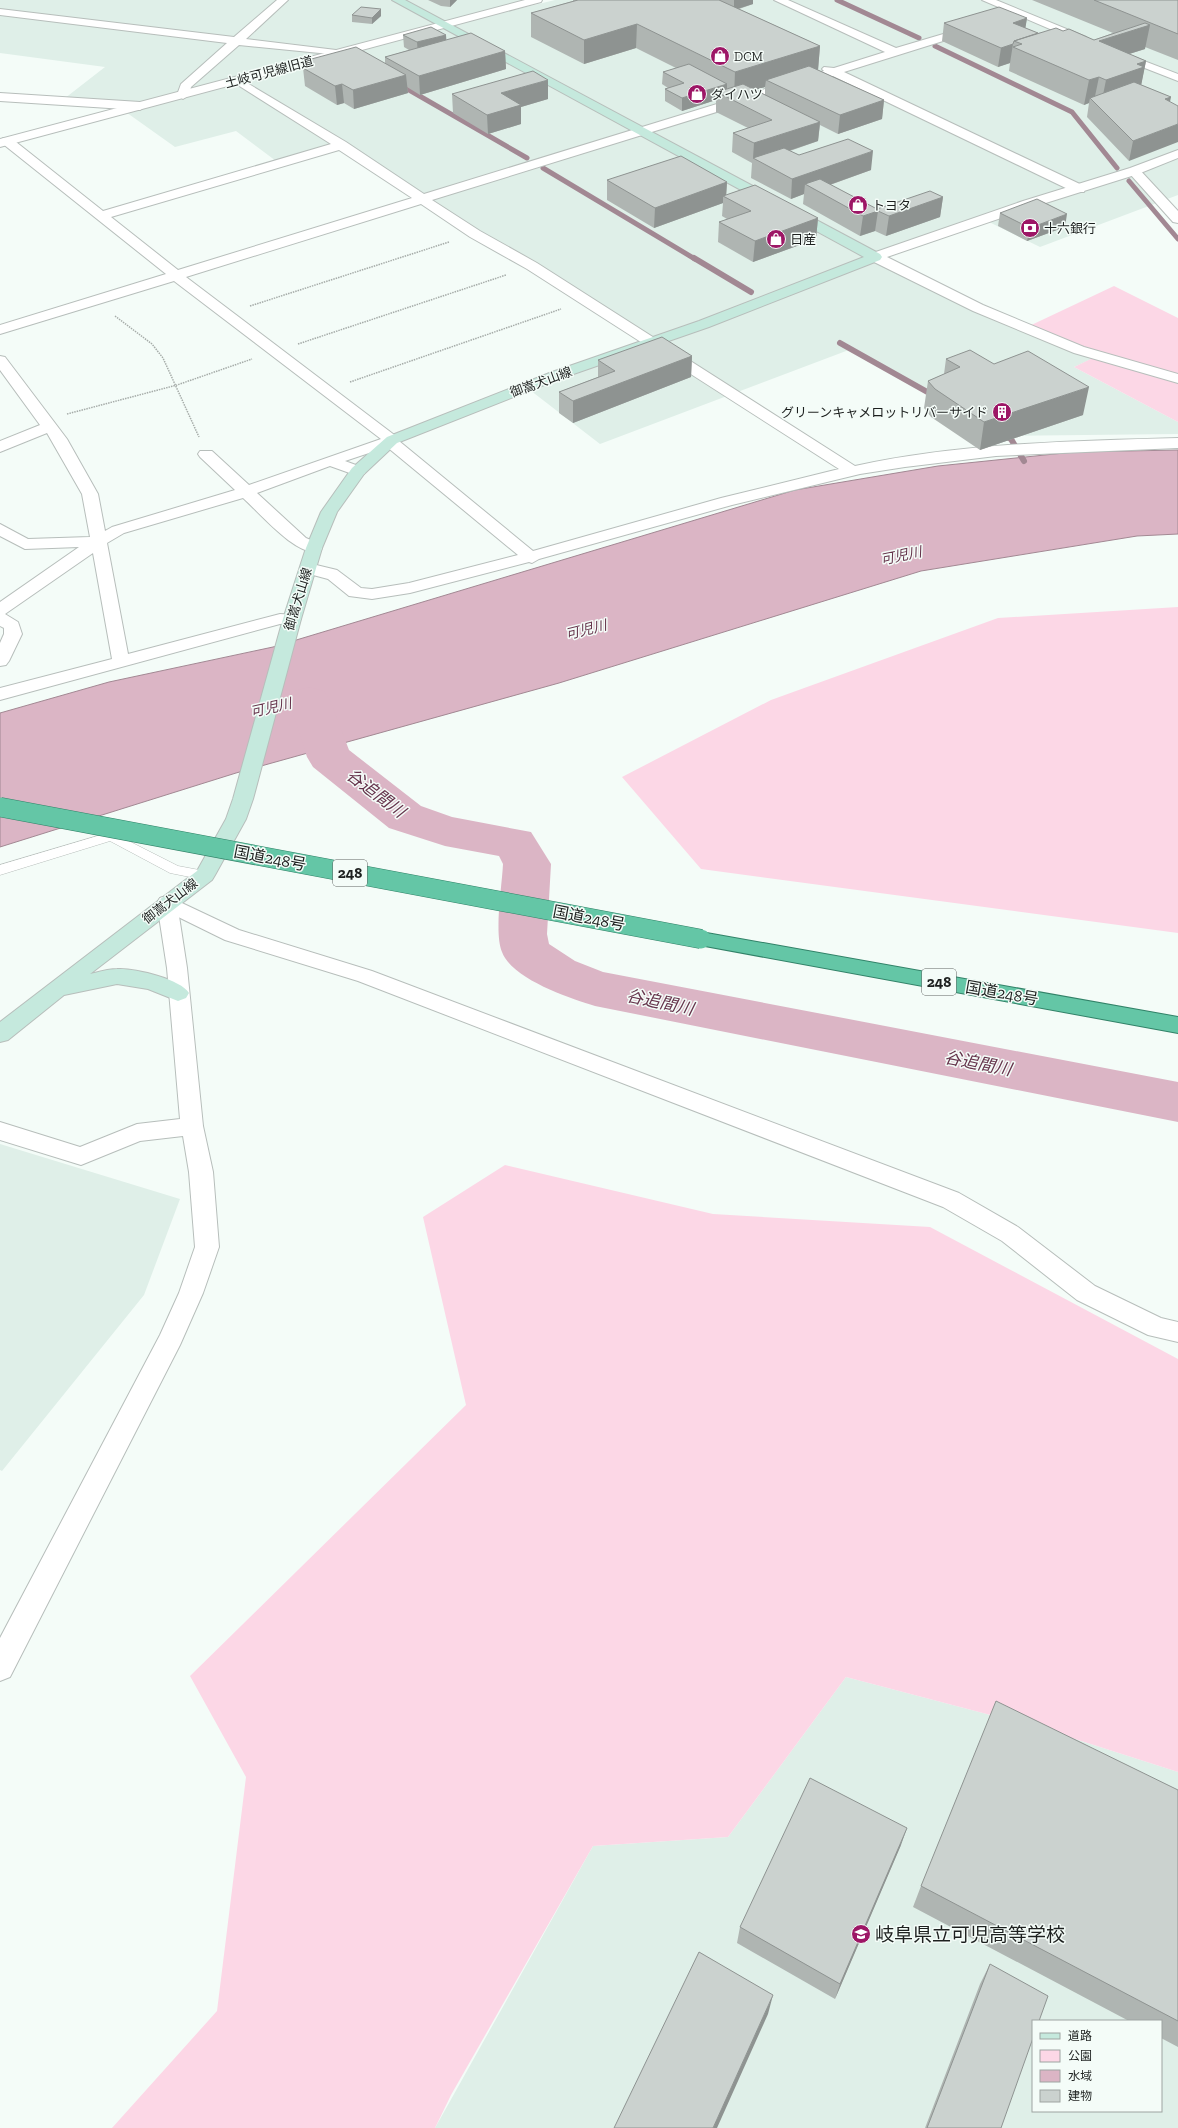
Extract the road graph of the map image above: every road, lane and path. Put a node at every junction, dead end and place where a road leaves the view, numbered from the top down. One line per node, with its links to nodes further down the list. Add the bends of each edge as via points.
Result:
1 (283, 0): 11 (street)
2 (397, 0): 9 (main road)
3 (537, 0): 9 (street, 土岐可児線旧道)
4 (779, 0): 14 (street)
5 (987, 0): 7 (street)
6 (0, 12): 11 (street)
7 (1020, 14): 8 (street); 12 (street)
8 (1005, 18)
9 (444, 25): 15 (street, 土岐可児線旧道); 23 (main road)
10 (983, 25): 14 (street)
11 (236, 41): 15 (street); 20 (street, via 185,86)
12 (1092, 43)
13 (1106, 49): 18 (street)
14 (895, 52): 17 (street)
15 (336, 53): 19 (street, 土岐可児線旧道)
16 (819, 64): 17 (street)
17 (833, 71): 23 (street); 28 (street)
18 (1178, 78)
19 (237, 80): 20 (street, 土岐可児線旧道); 25 (street)
20 (183, 94): 22 (street, 土岐可児線旧道)
21 (0, 97): 22 (street)
22 (140, 106): 24 (street, 土岐可児線旧道)
23 (643, 131): 29 (street); 33 (main road)
24 (4, 142): 30 (street)
25 (342, 145): 29 (street); 30 (street)
26 (1178, 154): 27 (street)
27 (1134, 171): 28 (street); 31 (street)
28 (1079, 189): 33 (street)
29 (424, 199): 32 (street); 35 (street)
30 (101, 216): 35 (street)
31 (1178, 219)
32 (475, 234): 34 (street); 38 (path)
33 (875, 257): 40 (main road, 御嵩犬山線); 43 (street, via 978,308 1080,350)
34 (532, 266): 37 (street); 41 (path)
35 (175, 275): 36 (street); 38 (street)
36 (95, 300): 39 (street); 44 (path, via 152,344 163,358)
37 (586, 300): 40 (street); 45 (path)
38 (226, 314): 41 (street)
39 (0, 330)
40 (652, 343): 47 (main road, 御嵩犬山線, via 557,375); 53 (street)
41 (276, 351): 44 (path); 45 (street)
42 (0, 360): 46 (street)
43 (1178, 379)
44 (177, 385): 46 (path); 50 (path)
45 (327, 390): 47 (street)
46 (48, 423): 49 (street); 56 (street, via 60,439 90,494)
47 (391, 441): 51 (street); 52 (main road, 御嵩犬山線); 58 (street)
48 (1178, 443): 53 (street, via 1017,450)
49 (0, 447)
50 (206, 454): 54 (street)
51 (330, 461): 52 (street); 54 (street)
52 (358, 471): 57 (main road, 御嵩犬山線, via 329,512)
53 (854, 472): 58 (street, via 818,478 735,500)
54 (245, 492): 56 (street, via 118,530); 57 (street, via 300,542)
55 (0, 529): 56 (street, via 25,544)
56 (98, 542): 60 (street); 64 (street)
57 (314, 548): 59 (main road, 御嵩犬山線)
58 (532, 558): 59 (street, via 365,595 348,589 336,576)
59 (308, 568): 62 (main road, 御嵩犬山線)
60 (0, 610)
61 (0, 618): 63 (street, via 12,626 13,634)
62 (292, 619): 64 (street, via 280,619); 69 (main road, 御嵩犬山線, via 243,799 236,819)
63 (0, 661)
64 (121, 662): 66 (street)
65 (0, 664): 66 (street)
66 (2, 694)
67 (0, 807): 73 (highway, 国道248号 / 248, bridge, via 701,940)
68 (0, 870): 69 (lane, via 111,836 175,870)
69 (205, 875): 70 (main road, 御嵩犬山線)
70 (167, 903): 71 (main road, 御嵩犬山線); 72 (street, via 177,968); 77 (street, via 232,935 365,976 951,1200 1010,1234 1086,1293 1157,1328)
71 (58, 989): 72 (main road, via 117,976 152,982); 74 (main road, 御嵩犬山線)
72 (178, 993): 75 (street)
73 (1178, 1025)
74 (0, 1034)
75 (192, 1126): 76 (street, via 137,1133 81,1156); 78 (street, via 201,1172 207,1247 191,1293 167,1345)
76 (0, 1132)
77 (1178, 1332)
78 (0, 1667)

